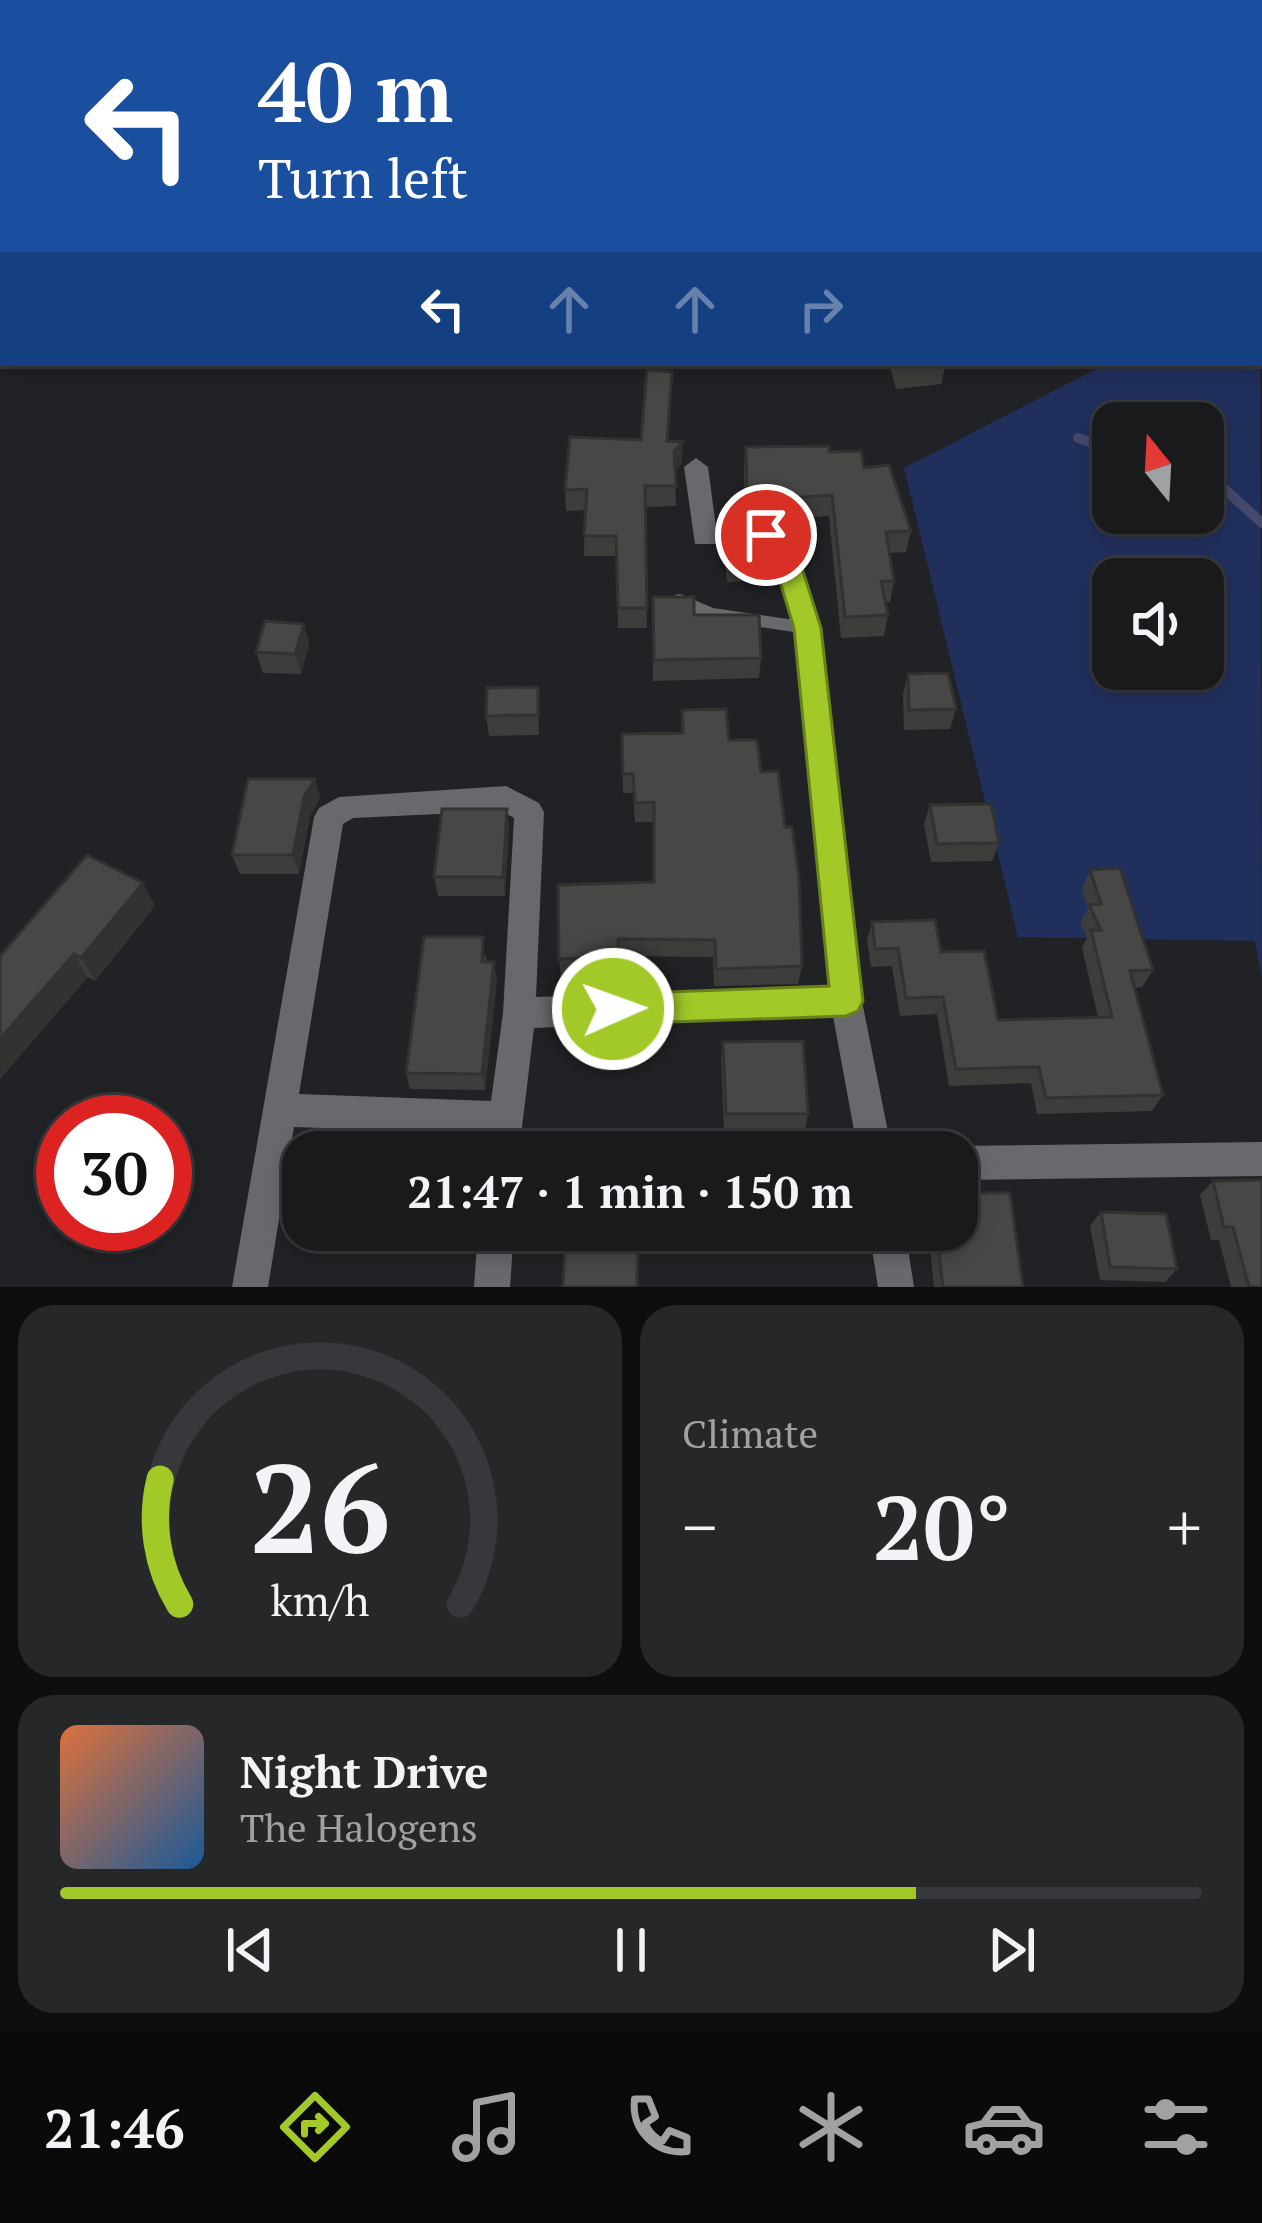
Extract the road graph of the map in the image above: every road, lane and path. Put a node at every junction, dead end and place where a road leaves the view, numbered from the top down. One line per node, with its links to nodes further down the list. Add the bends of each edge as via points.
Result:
1 (696, 467): 3 (street, via 704,537 766,535 781,543)
2 (678, 600): 3 (lane, via 712,614)
3 (808, 628): 4 (street)
4 (846, 1001): 5 (street); 9 (street)
5 (519, 1013): 6 (street, via 529,812 506,798 349,806 329,817); 8 (street)
6 (281, 1110): 7 (street); 14 (street)
7 (467, 1131)
8 (504, 1131)
9 (871, 1131)
10 (1262, 1159): 11 (street)
11 (978, 1163)
12 (495, 1251): 15 (street)
13 (890, 1251): 16 (street)
14 (250, 1287)
15 (492, 1287)
16 (896, 1287)

